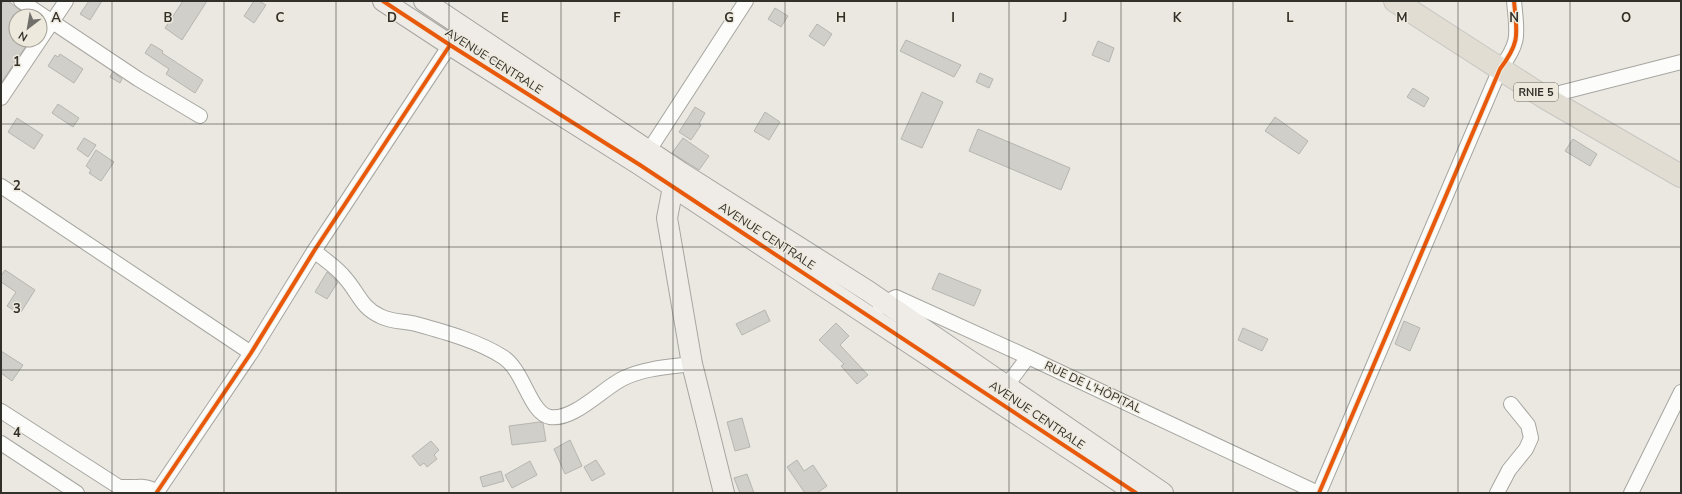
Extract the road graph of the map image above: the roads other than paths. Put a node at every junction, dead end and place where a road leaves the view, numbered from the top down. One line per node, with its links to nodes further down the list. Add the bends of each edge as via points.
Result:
1 (21, 1): 8 (street)
2 (66, 1): 8 (street)
3 (384, 1): 9 (street, AVENUE CENTRALE)
4 (424, 1): 15 (street, AVENUE CENTRALE)
5 (746, 1): 15 (street)
6 (1395, 1): 11 (main road, RNIE 5)
7 (1514, 1): 11 (street, via 1516,44)
8 (53, 22): 12 (street); 14 (street, via 138,79)
9 (450, 45): 15 (street, AVENUE CENTRALE); 19 (street)
10 (1681, 62): 13 (street)
11 (1500, 69): 13 (main road, RNIE 5); 35 (street)
12 (1, 98)
13 (1544, 98): 16 (main road, RNIE 5)
14 (200, 116)
15 (645, 158): 17 (street, AVENUE CENTRALE)
16 (1681, 176)
17 (677, 180): 20 (street, AVENUE CENTRALE); 23 (street, via 667,218)
18 (1, 186): 21 (street)
19 (314, 251): 21 (street); 23 (street, via 346,279 369,310 382,318 415,324 468,340 505,358 516,368 541,414 551,417 565,415 581,408 623,378 639,372)
20 (878, 310): 22 (street, RUE DE L'HÔPITAL, via 896,297); 25 (street, AVENUE CENTRALE)
21 (251, 353): 30 (street)
22 (1028, 357): 25 (street); 35 (street, RUE DE L'HÔPITAL)
23 (692, 364): 32 (street)
24 (1681, 392): 37 (street)
25 (1003, 393): 33 (street, AVENUE CENTRALE); 34 (street, AVENUE CENTRALE)
26 (1511, 404): 36 (street, via 1528,425 1531,438)
27 (1, 411): 29 (street)
28 (1, 443): 31 (street)
29 (127, 490): 30 (street, via 145,487)
30 (158, 492)
31 (77, 493)
32 (724, 493)
33 (1136, 493)
34 (1163, 493)
35 (1318, 493)
36 (1497, 493)
37 (1630, 493)

